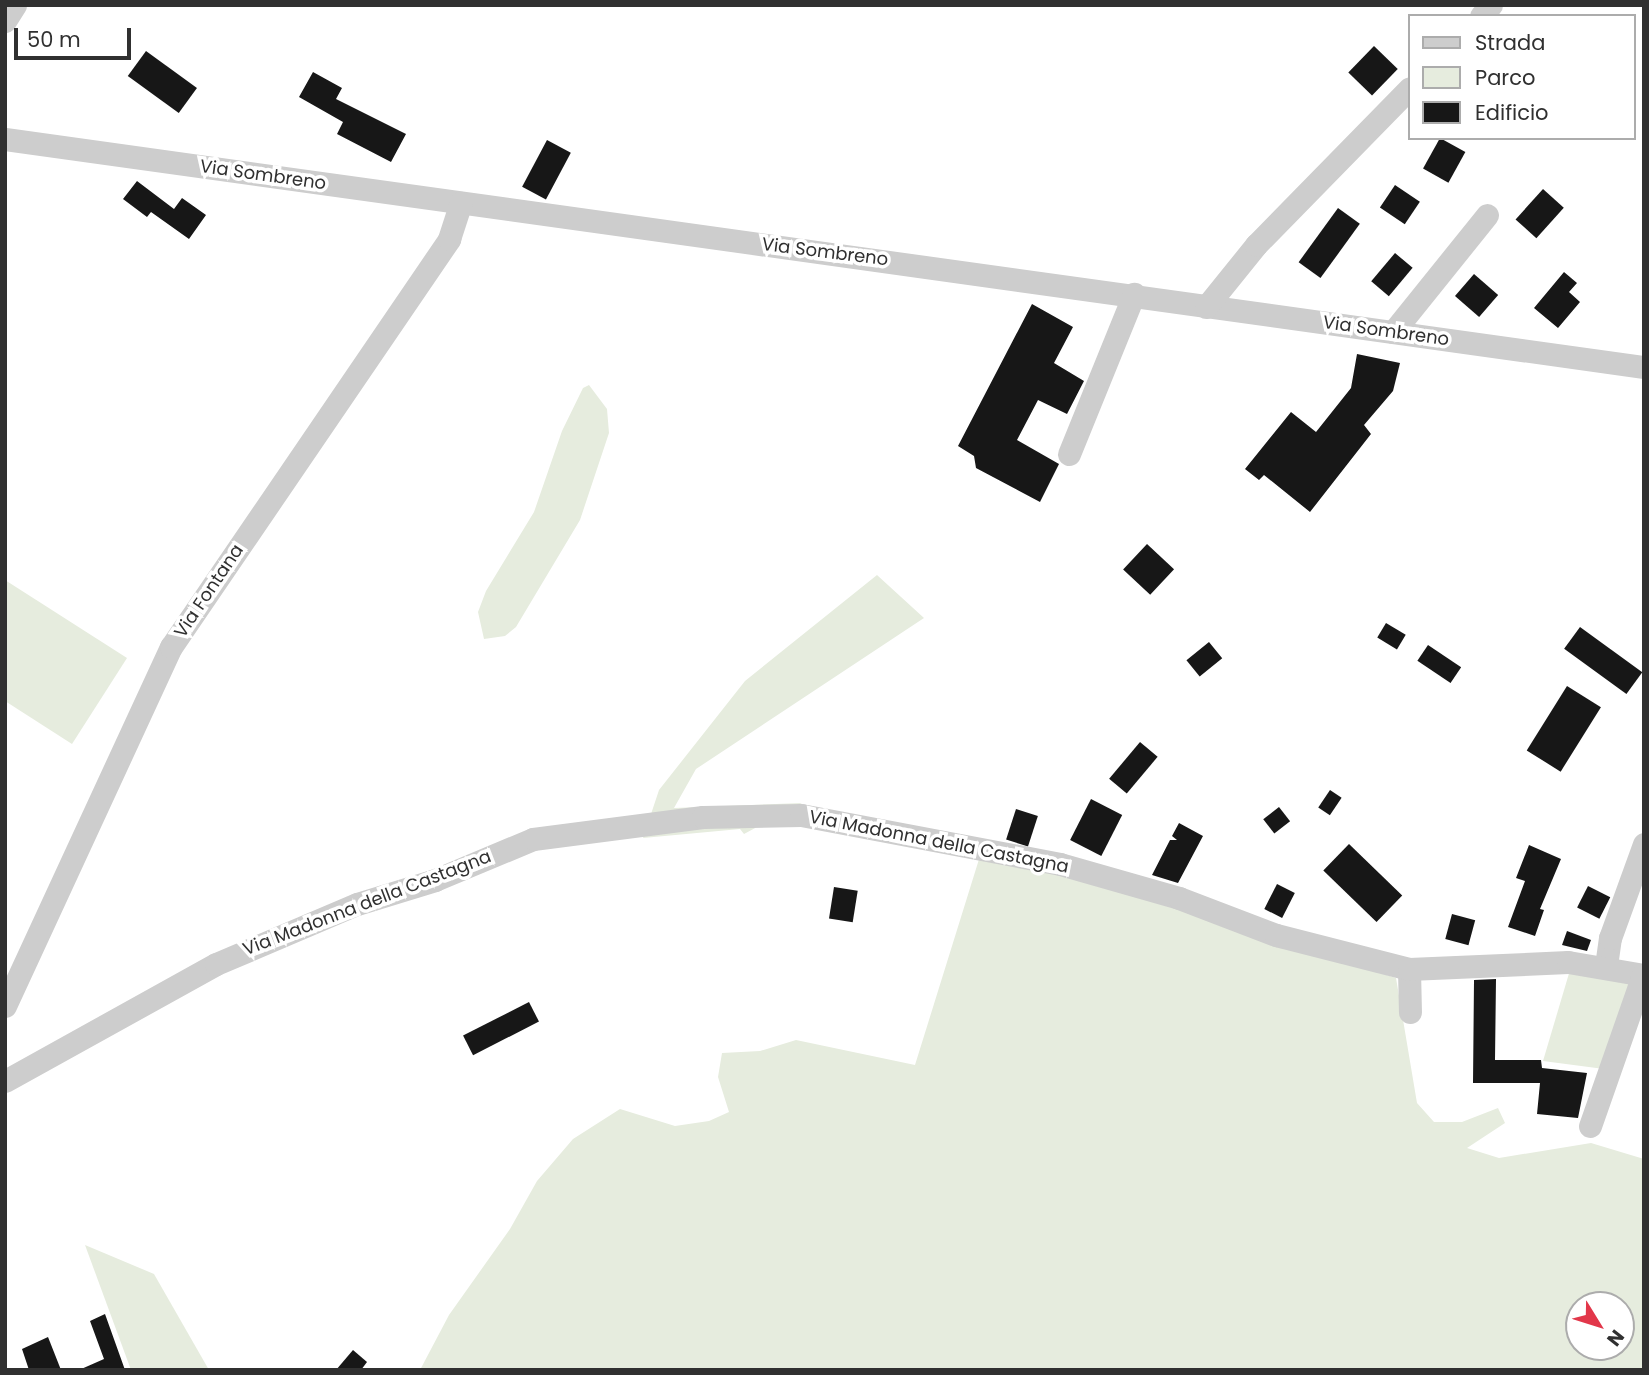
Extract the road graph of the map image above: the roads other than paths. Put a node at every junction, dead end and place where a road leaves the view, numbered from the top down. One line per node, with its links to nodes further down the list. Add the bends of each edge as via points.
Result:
1 (15, 5): 2 (street)
2 (5, 21)
3 (1408, 90): 8 (street, via 1256,244)
4 (5, 139): 5 (street, Via Sombreno)
5 (461, 203): 7 (street, Via Sombreno); 16 (street, Via Fontana, via 449,239 171,647)
6 (1487, 215): 9 (street)
7 (1134, 294): 8 (street, Via Sombreno); 11 (street)
8 (1206, 307): 9 (street, Via Sombreno)
9 (1393, 332): 10 (street, Via Sombreno)
10 (1644, 367)
11 (1069, 454)
12 (1644, 844): 13 (street, via 1610,938)
13 (1606, 966): 14 (street, Via Madonna della Castagna, via 1568,962); 15 (street, Via Madonna della Castagna)
14 (1409, 969): 17 (street); 18 (street, Via Madonna della Castagna, via 1276,934 1179,898 1060,864 801,815 703,817 533,839 435,880 357,904 216,964)
15 (1643, 975): 19 (street, Via Madonna della Castagna)
16 (5, 1006)
17 (1410, 1012)
18 (5, 1081)
19 (1590, 1126)

